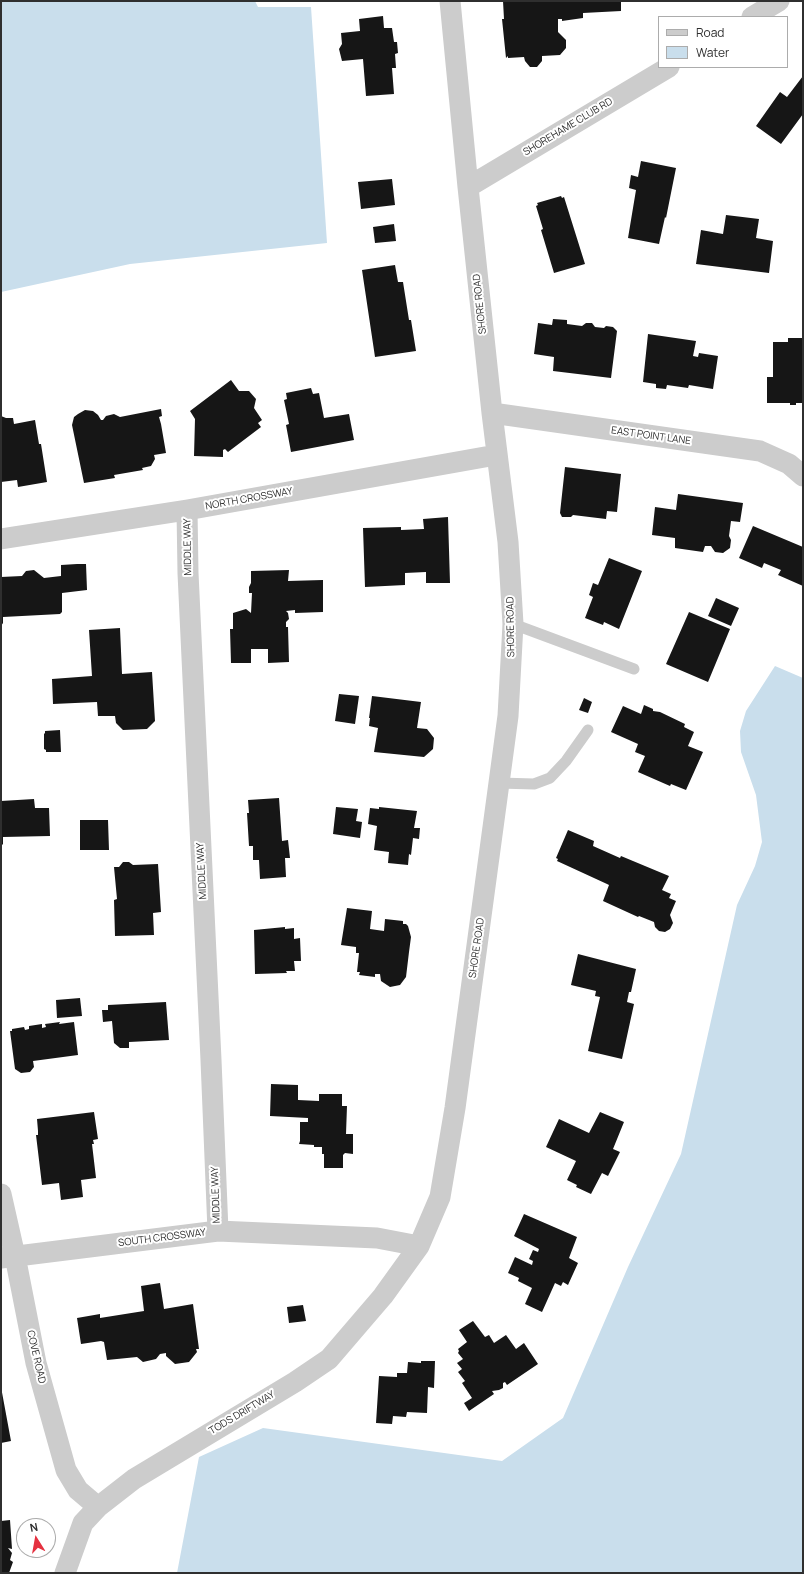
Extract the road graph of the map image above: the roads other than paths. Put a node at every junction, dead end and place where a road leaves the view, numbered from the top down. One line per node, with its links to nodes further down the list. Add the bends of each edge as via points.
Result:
1 (450, 1): 5 (street, SHORE ROAD)
2 (779, 1): 3 (street)
3 (754, 16)
4 (667, 68): 5 (street, SHOREHAME CLUB RD)
5 (468, 187): 6 (street, SHORE ROAD)
6 (492, 413): 7 (street, SHORE ROAD); 8 (street, EAST POINT LANE, via 760,451 789,464)
7 (496, 455): 9 (street, NORTH CROSSWAY); 11 (street, SHORE ROAD, via 508,542)
8 (803, 476)
9 (187, 510): 10 (street, NORTH CROSSWAY); 16 (street, MIDDLE WAY)
10 (1, 539)
11 (513, 624): 12 (lane); 14 (street, SHORE ROAD, via 508,716)
12 (634, 669)
13 (588, 730): 14 (lane, via 566,762 550,778 534,784)
14 (499, 783): 17 (street, SHORE ROAD, via 446,1162 440,1196)
15 (1, 1194): 18 (street, COVE ROAD)
16 (218, 1232): 17 (street, SOUTH CROSSWAY, via 377,1238); 18 (street, SOUTH CROSSWAY)
17 (419, 1246): 19 (street, TODS DRIFTWAY, via 383,1296 329,1359 140,1475)
18 (8, 1257): 19 (street, COVE ROAD, via 66,1470 78,1490)
19 (98, 1508): 20 (street, TODS DRIFTWAY, via 83,1523)
20 (65, 1573)

